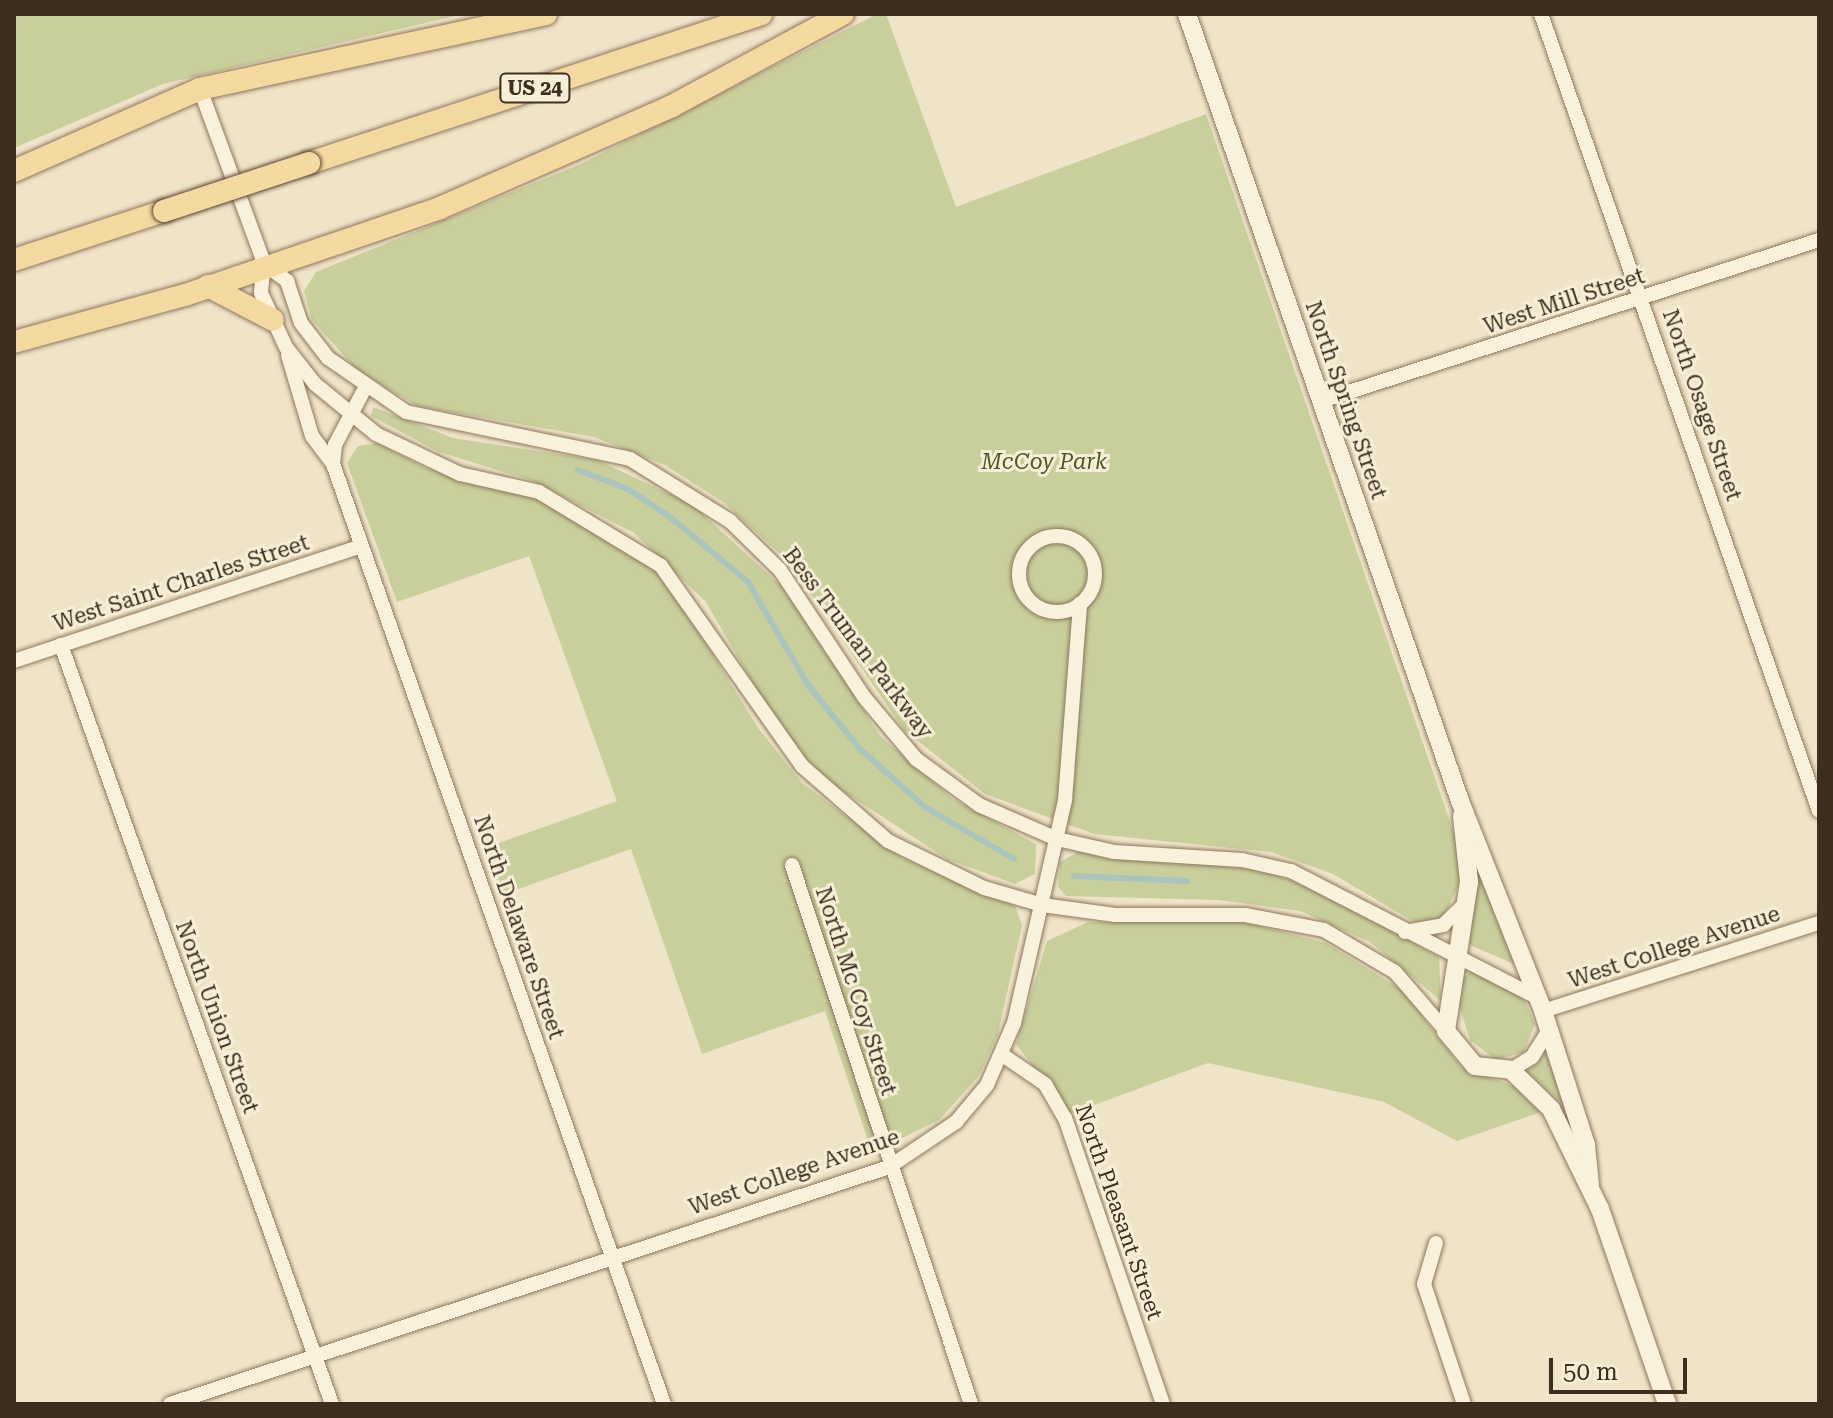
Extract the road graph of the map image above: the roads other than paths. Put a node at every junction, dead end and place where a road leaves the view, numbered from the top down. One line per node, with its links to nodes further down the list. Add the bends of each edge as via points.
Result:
1 (546, 14): 6 (main road)
2 (761, 14): 9 (main road, US 24, bridge)
3 (843, 14): 10 (main road, via 672,106 493,186 333,246)
4 (1187, 14): 17 (street, North Spring Street)
5 (1541, 14): 12 (street, North Osage Street)
6 (200, 89): 7 (main road); 10 (street)
7 (14, 171)
8 (1819, 240): 12 (street, West Mill Street)
9 (14, 260)
10 (264, 263): 11 (main road); 13 (street, via 261,293); 16 (street, Bess Truman Parkway, via 287,281 301,323 328,358)
11 (208, 286): 13 (main road); 14 (main road)
12 (1641, 300): 17 (street, West Mill Street); 25 (street, North Osage Street)
13 (273, 320): 15 (street)
14 (14, 342)
15 (286, 347): 18 (street); 19 (street, North Delaware Street, via 312,436)
16 (365, 388): 18 (street); 26 (street, Bess Truman Parkway, via 406,412 459,427 584,444 681,486 780,570 864,697 916,759 979,805)
17 (1321, 401): 24 (street, North Spring Street)
18 (349, 415): 19 (street); 28 (street, via 460,474 539,492 628,540 689,596 765,721 840,804 935,867)
19 (333, 464): 20 (street, North Delaware Street)
20 (361, 546): 22 (street, West Saint Charles Street); 41 (street, North Delaware Street)
21 (1080, 604): 21 (street, via 1096,570 1086,547 1063,535 1038,540 1018,570 1025,595 1044,610); 26 (street, West College Avenue, via 1079,675)
22 (61, 645): 23 (street, West Saint Charles Street); 42 (street, North Union Street)
23 (14, 661)
24 (1460, 801): 29 (street, North Spring Street, via 1469,882); 33 (street, North Spring Street)
25 (1819, 811)
26 (1057, 839): 28 (street, West College Avenue); 31 (street, Bess Truman Parkway, via 1291,871 1344,892)
27 (792, 865): 38 (street, North Mc Coy Street)
28 (1042, 905): 35 (street, via 1115,915 1245,915 1324,930 1395,972); 36 (street, West College Avenue)
29 (1464, 905): 31 (street, via 1443,925); 32 (street, North Spring Street)
30 (1819, 923): 33 (street, West College Avenue)
31 (1403, 932): 32 (street, Bess Truman Parkway)
32 (1453, 954): 33 (street, Bess Truman Parkway); 35 (street, North Spring Street)
33 (1538, 1003): 34 (street, North Spring Street)
34 (1549, 1030): 37 (street, via 1532,1057); 39 (street, North Spring Street, via 1586,1145)
35 (1446, 1031): 37 (street, via 1475,1066)
36 (1004, 1056): 38 (street, West College Avenue, via 972,1107 922,1150); 47 (street, North Pleasant Street, via 1045,1084 1065,1118)
37 (1511, 1070): 39 (street, North Spring Street, via 1551,1109)
38 (889, 1167): 41 (street, West College Avenue); 46 (street, North Mc Coy Street)
39 (1590, 1185): 49 (street, North Spring Street)
40 (1436, 1243): 48 (street, via 1424,1284)
41 (613, 1258): 42 (street, West College Avenue); 45 (street, North Delaware Street)
42 (315, 1356): 43 (street, West College Avenue); 44 (street, North Union Street)
43 (170, 1404)
44 (332, 1404)
45 (664, 1404)
46 (971, 1404)
47 (1163, 1404)
48 (1464, 1404)
49 (1667, 1404)

